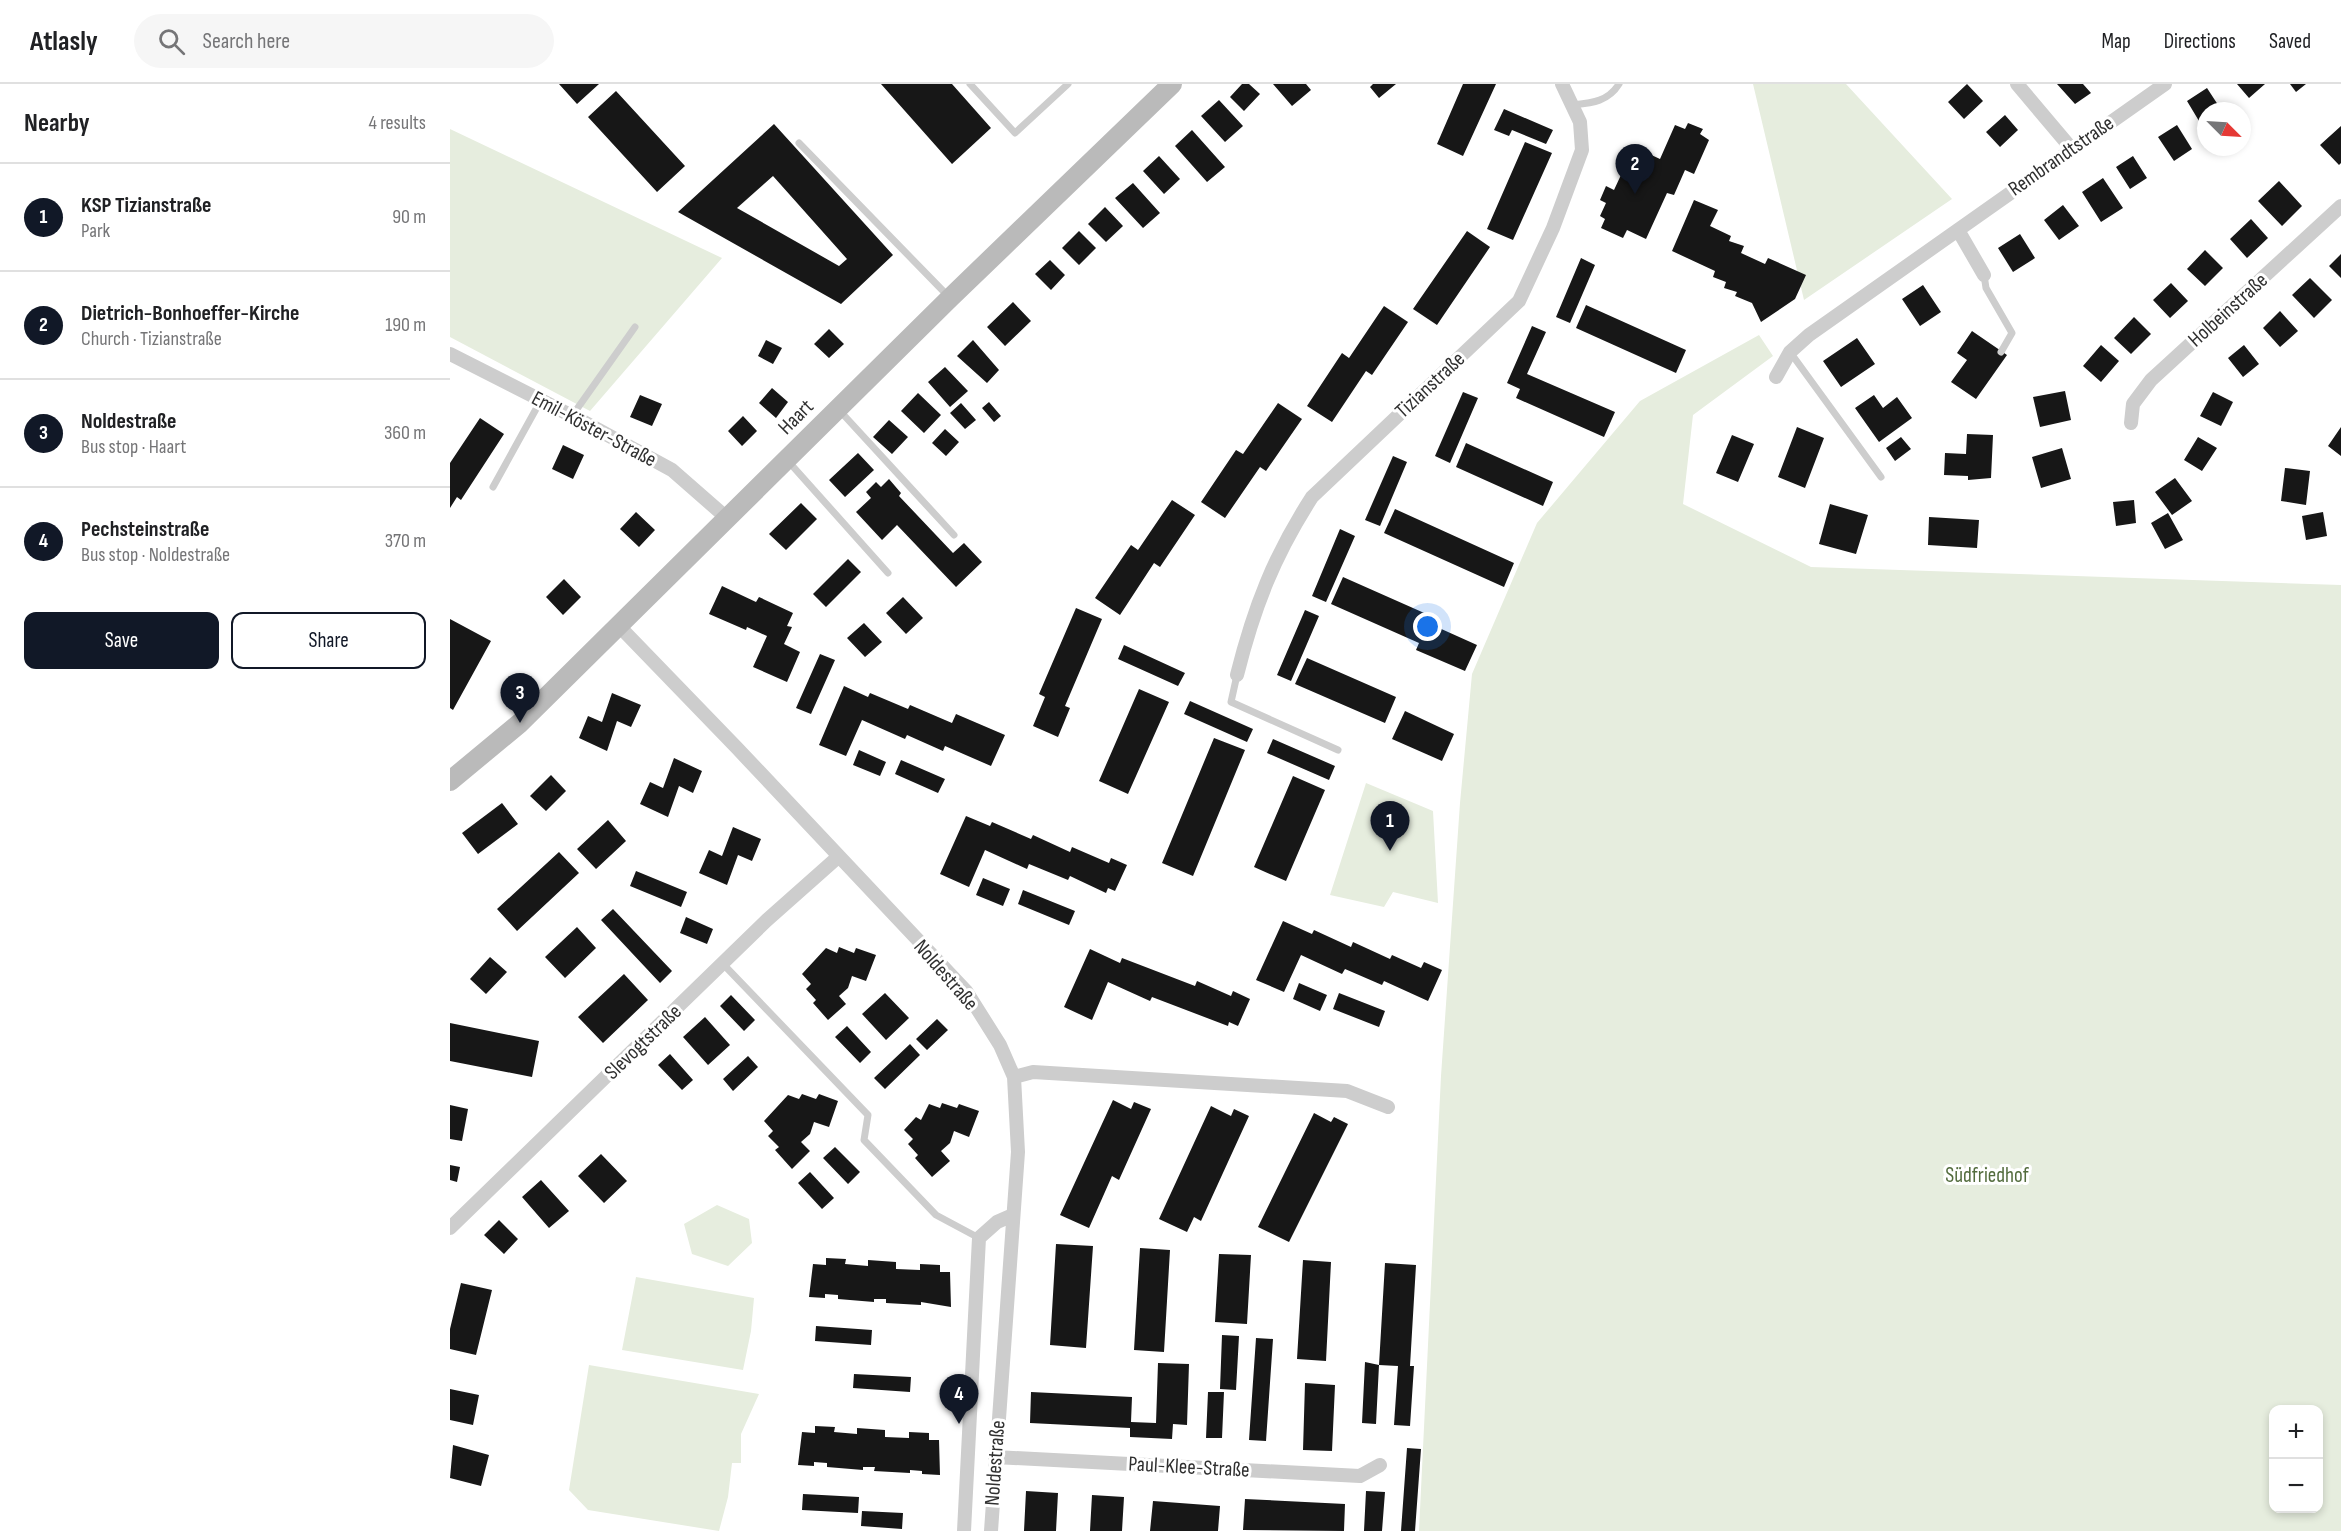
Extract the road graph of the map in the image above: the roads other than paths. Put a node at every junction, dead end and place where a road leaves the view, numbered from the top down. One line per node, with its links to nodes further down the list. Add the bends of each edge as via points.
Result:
1 (970, 84): 2 (lane, via 1015,133)
2 (1068, 84)
3 (1172, 84): 14 (main road, Haart)
4 (1562, 84): 8 (street, Tizianstraße)
5 (1619, 84): 8 (lane, via 1598,102)
6 (2017, 84): 10 (street)
7 (2164, 84): 10 (street, Rembrandtstraße)
8 (1572, 105): 31 (street, Tizianstraße, via 1580,122 1582,150 1553,228 1519,301 1312,497 1287,535 1259,597)
9 (799, 143): 14 (lane)
10 (2072, 148): 12 (street, Rembrandtstraße)
11 (2341, 206): 23 (street, Holbeinstraße, via 2151,380 2133,404)
12 (1958, 230): 13 (street); 16 (street, Rembrandtstraße)
13 (1984, 275): 17 (lane, via 1986,288 2012,333)
14 (950, 298): 21 (main road, Haart)
15 (635, 327): 22 (lane)
16 (1790, 352): 19 (street, Rembrandtstraße); 25 (lane)
17 (2001, 352)
18 (452, 360): 20 (street, Emil-Köster-Straße)
19 (1776, 377)
20 (541, 400): 22 (street, Emil-Köster-Straße); 26 (lane)
21 (838, 408): 24 (main road, Haart); 28 (lane)
22 (573, 416): 27 (street, Emil-Köster-Straße, via 672,470)
23 (2131, 423)
24 (788, 460): 27 (main road, Haart); 29 (lane)
25 (1881, 477)
26 (494, 487)
27 (728, 519): 30 (main road, Haart)
28 (954, 535)
29 (888, 573)
30 (619, 626): 33 (main road, Haart, via 520,723); 34 (street, Noldestraße)
31 (1237, 675): 32 (lane, via 1231,702)
32 (1338, 750)
33 (450, 781)
34 (838, 857): 35 (street, Slevogtstraße, via 767,920); 36 (street, Noldestraße, via 966,991 1000,1045)
35 (724, 965): 39 (street, Slevogtstraße); 40 (lane, via 868,1115 864,1140 936,1215)
36 (1014, 1077): 37 (street, via 1033,1072 1347,1091); 38 (street, Noldestraße, via 1018,1152)
37 (1388, 1107)
38 (1013, 1215): 40 (street, via 997,1222); 41 (street, Noldestraße)
39 (450, 1228)
40 (979, 1238): 43 (street, Noldestraße)
41 (995, 1457): 42 (street, Paul-Klee-Straße, via 1360,1476); 44 (street, Noldestraße)
42 (1380, 1465)
43 (964, 1531)
44 (991, 1531)

